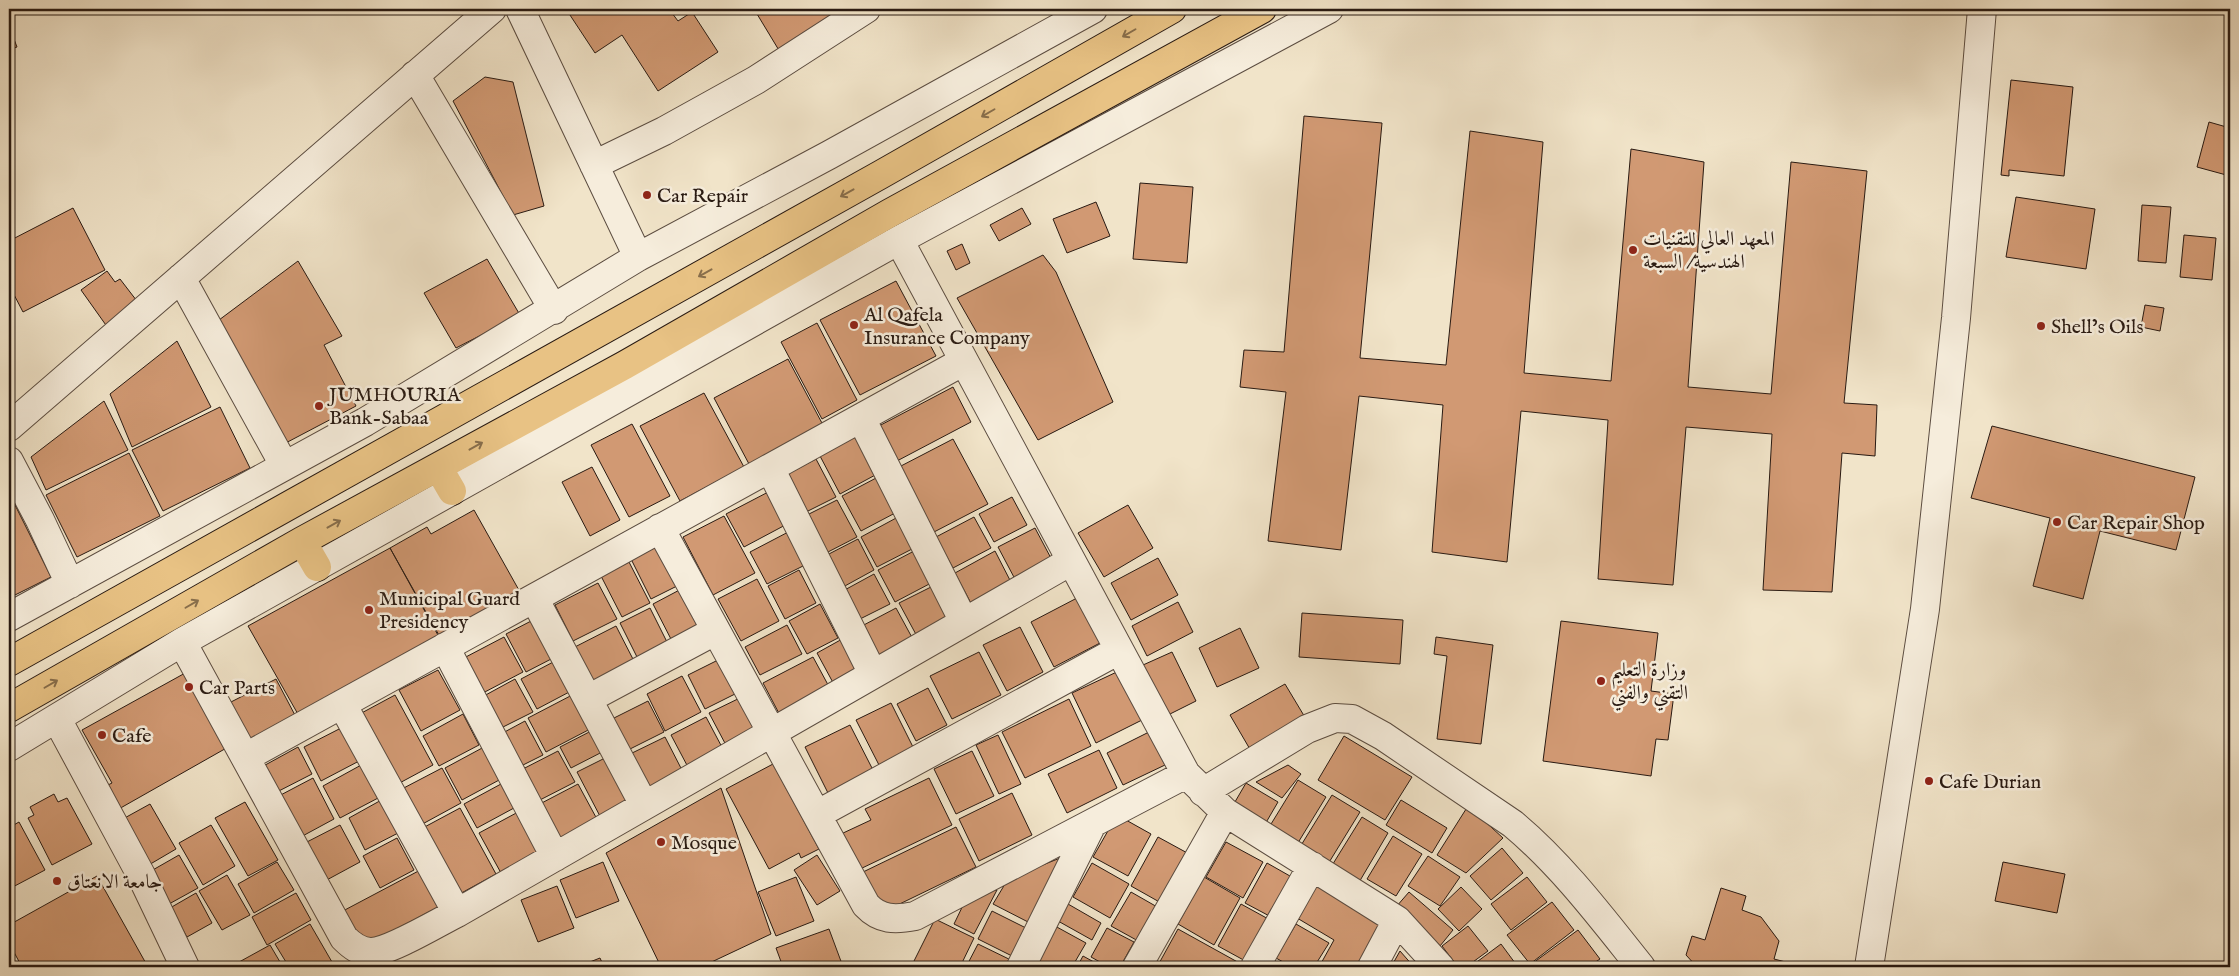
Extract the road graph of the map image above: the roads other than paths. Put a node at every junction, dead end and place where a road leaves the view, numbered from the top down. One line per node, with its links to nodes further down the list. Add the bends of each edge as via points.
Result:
1 (492, 9): 9 (street)
2 (520, 9): 10 (street)
3 (866, 9): 10 (street, via 756,80)
4 (1093, 9): 12 (street)
5 (1172, 9): 35 (highway, one-way to 35)
6 (1262, 9): 20 (highway, one-way to 6)
7 (1329, 9): 11 (street)
8 (1982, 9): 60 (street, via 1956,318 1924,609)
9 (415, 75): 13 (street); 14 (street)
10 (594, 165): 12 (street)
11 (899, 240): 15 (street); 22 (street)
12 (638, 257): 14 (street)
13 (181, 278): 17 (street); 19 (street)
14 (554, 310): 19 (street, via 365,422)
15 (964, 361): 16 (street); 25 (street)
16 (861, 418): 21 (street); 30 (street)
17 (9, 427)
18 (9, 461): 27 (street)
19 (284, 465): 27 (street)
20 (438, 466): 22 (highway); 24 (highway, one-way to 20)
21 (770, 468): 23 (street); 36 (street)
22 (452, 491): 26 (street)
23 (660, 528): 28 (street); 31 (street)
24 (302, 541): 26 (highway); 39 (highway, one-way to 24)
25 (1071, 561): 30 (street); 34 (street)
26 (317, 567): 32 (street)
27 (70, 584): 29 (street)
28 (534, 598): 33 (street); 37 (street)
29 (9, 616)
30 (964, 622): 36 (street)
31 (715, 631): 37 (street); 41 (street)
32 (182, 642): 40 (street); 43 (street)
33 (445, 647): 38 (street); 49 (street)
34 (1119, 650): 44 (street); 47 (street)
35 (9, 662)
36 (873, 674): 41 (street)
37 (588, 699): 45 (street)
38 (342, 704): 43 (street); 51 (street)
39 (9, 708)
40 (57, 719): 42 (street); 53 (street, via 141,875)
41 (772, 732): 45 (street); 47 (street)
42 (9, 747)
43 (246, 757): 51 (street, via 339,929 352,946 372,952 383,949)
44 (1195, 783): 46 (street); 48 (street); 59 (street, via 1306,729 1336,718 1352,719 1383,736 1530,838)
45 (644, 805): 49 (street)
46 (1225, 812): 50 (street); 55 (street)
47 (818, 814): 48 (street, via 866,905 874,913 900,920 915,916)
48 (1091, 826): 54 (street)
49 (555, 857): 51 (street)
50 (1312, 866): 52 (street); 56 (street)
51 (457, 913)
52 (1397, 920): 57 (street); 58 (street)
53 (185, 967)
54 (1021, 967)
55 (1137, 967)
56 (1255, 967)
57 (1372, 967)
58 (1440, 967)
59 (1641, 967)
60 (1869, 967)

